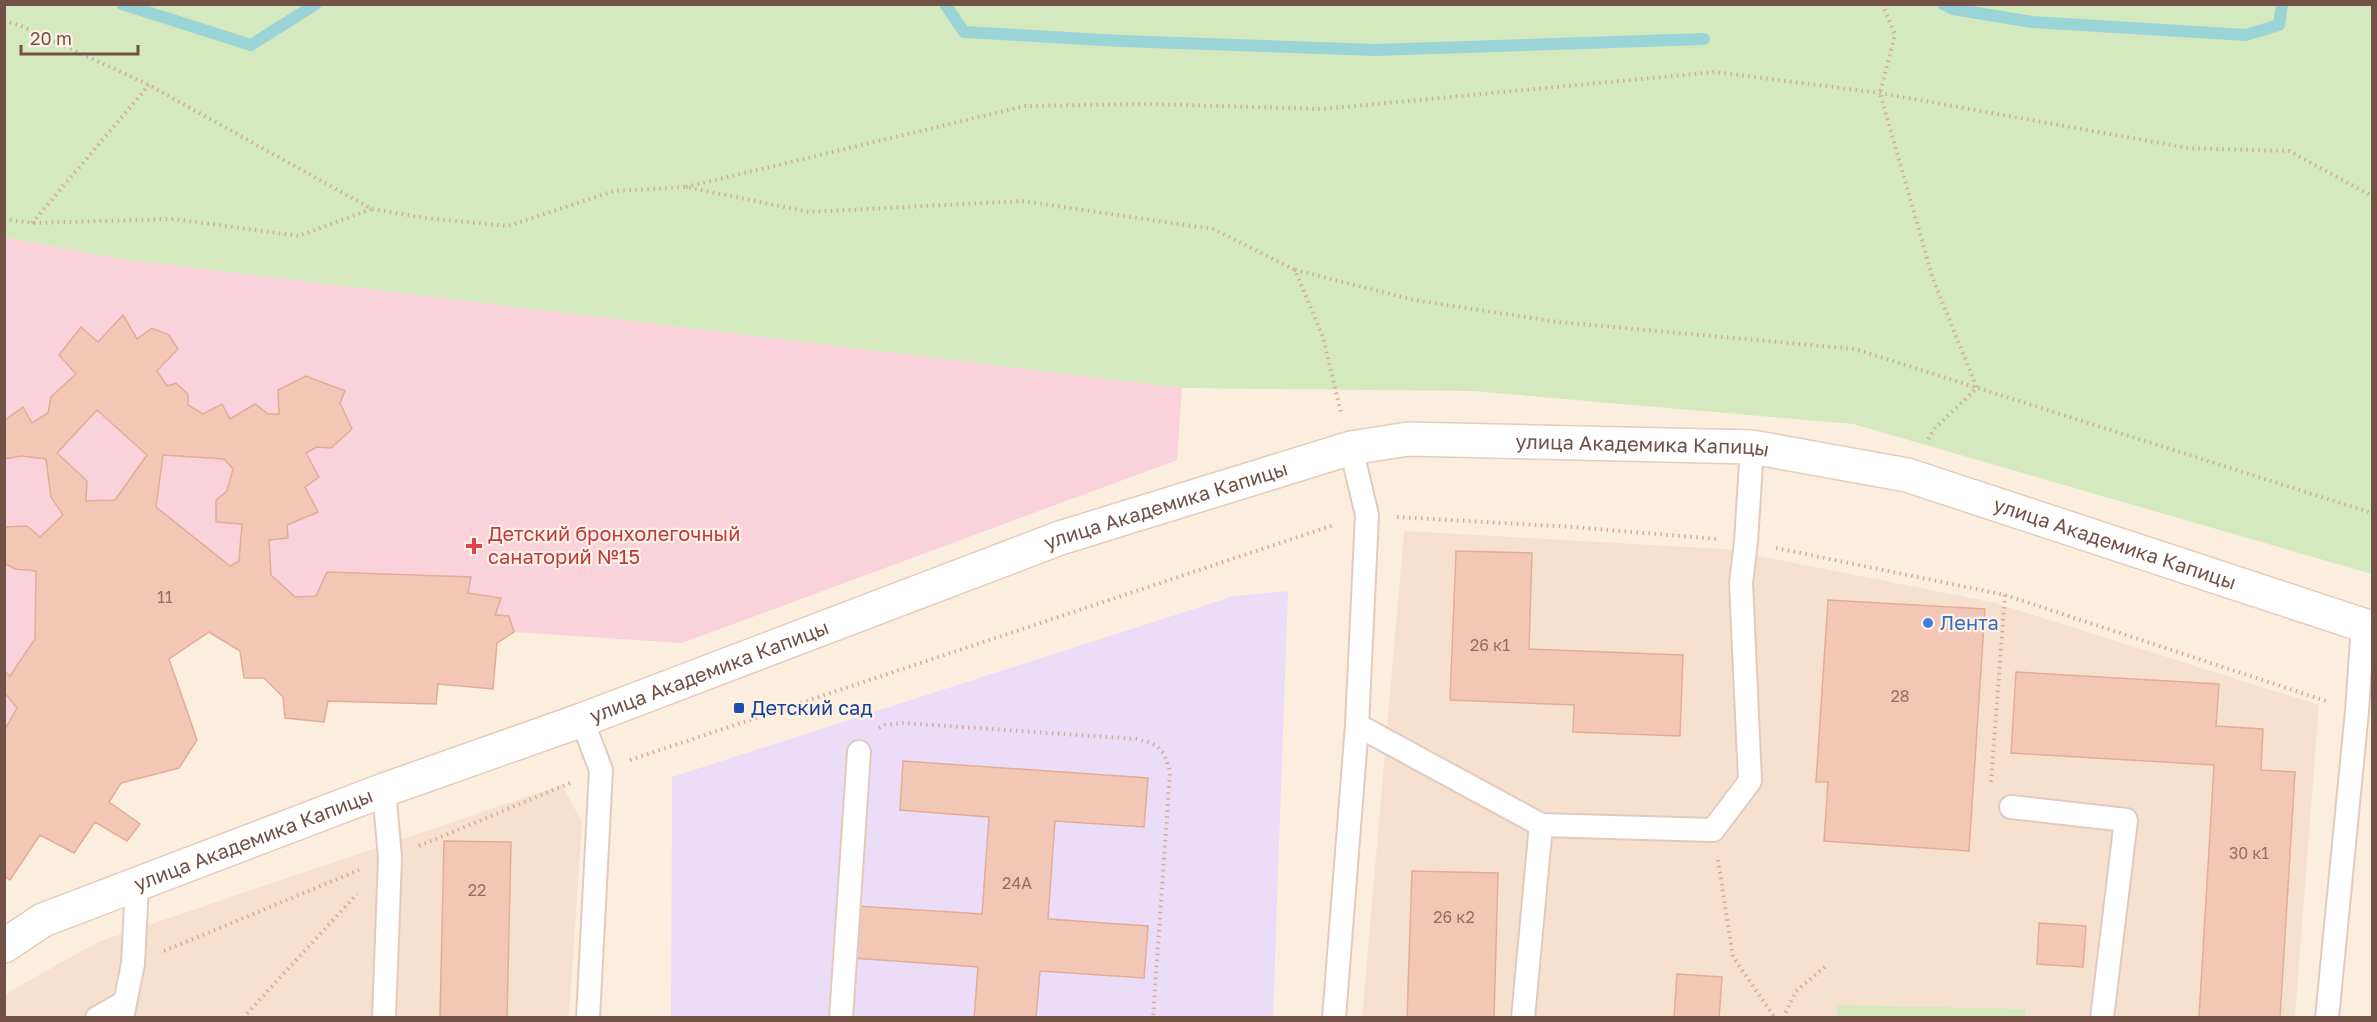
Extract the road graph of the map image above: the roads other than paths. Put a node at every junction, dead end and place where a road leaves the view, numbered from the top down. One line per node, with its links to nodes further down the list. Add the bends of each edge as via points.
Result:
1 (1752, 447): 2 (street, улица Академика Капицы, via 1408,439); 3 (street, улица Академика Капицы, via 1907,475); 9 (lane, via 1741,583 1750,781 1713,830)
2 (1351, 448): 4 (street, улица Академика Капицы, via 1060,538); 5 (lane, via 1366,515)
3 (2368, 627): 20 (lane)
4 (582, 720): 7 (street, улица Академика Капицы); 15 (lane, via 601,770)
5 (1357, 725): 9 (lane); 17 (lane)
6 (860, 752): 16 (lane)
7 (384, 790): 10 (street, улица Академика Капицы); 14 (lane, via 390,858)
8 (2011, 807): 19 (lane, via 2126,820)
9 (1541, 825): 18 (lane)
10 (137, 884): 11 (street, улица Академика Капицы, via 43,920); 12 (lane, via 133,964)
11 (4, 946)
12 (123, 1010): 13 (lane)
13 (97, 1017)
14 (384, 1017)
15 (588, 1017)
16 (841, 1017)
17 (1334, 1017)
18 (1523, 1017)
19 (2102, 1017)
20 (2327, 1017)

